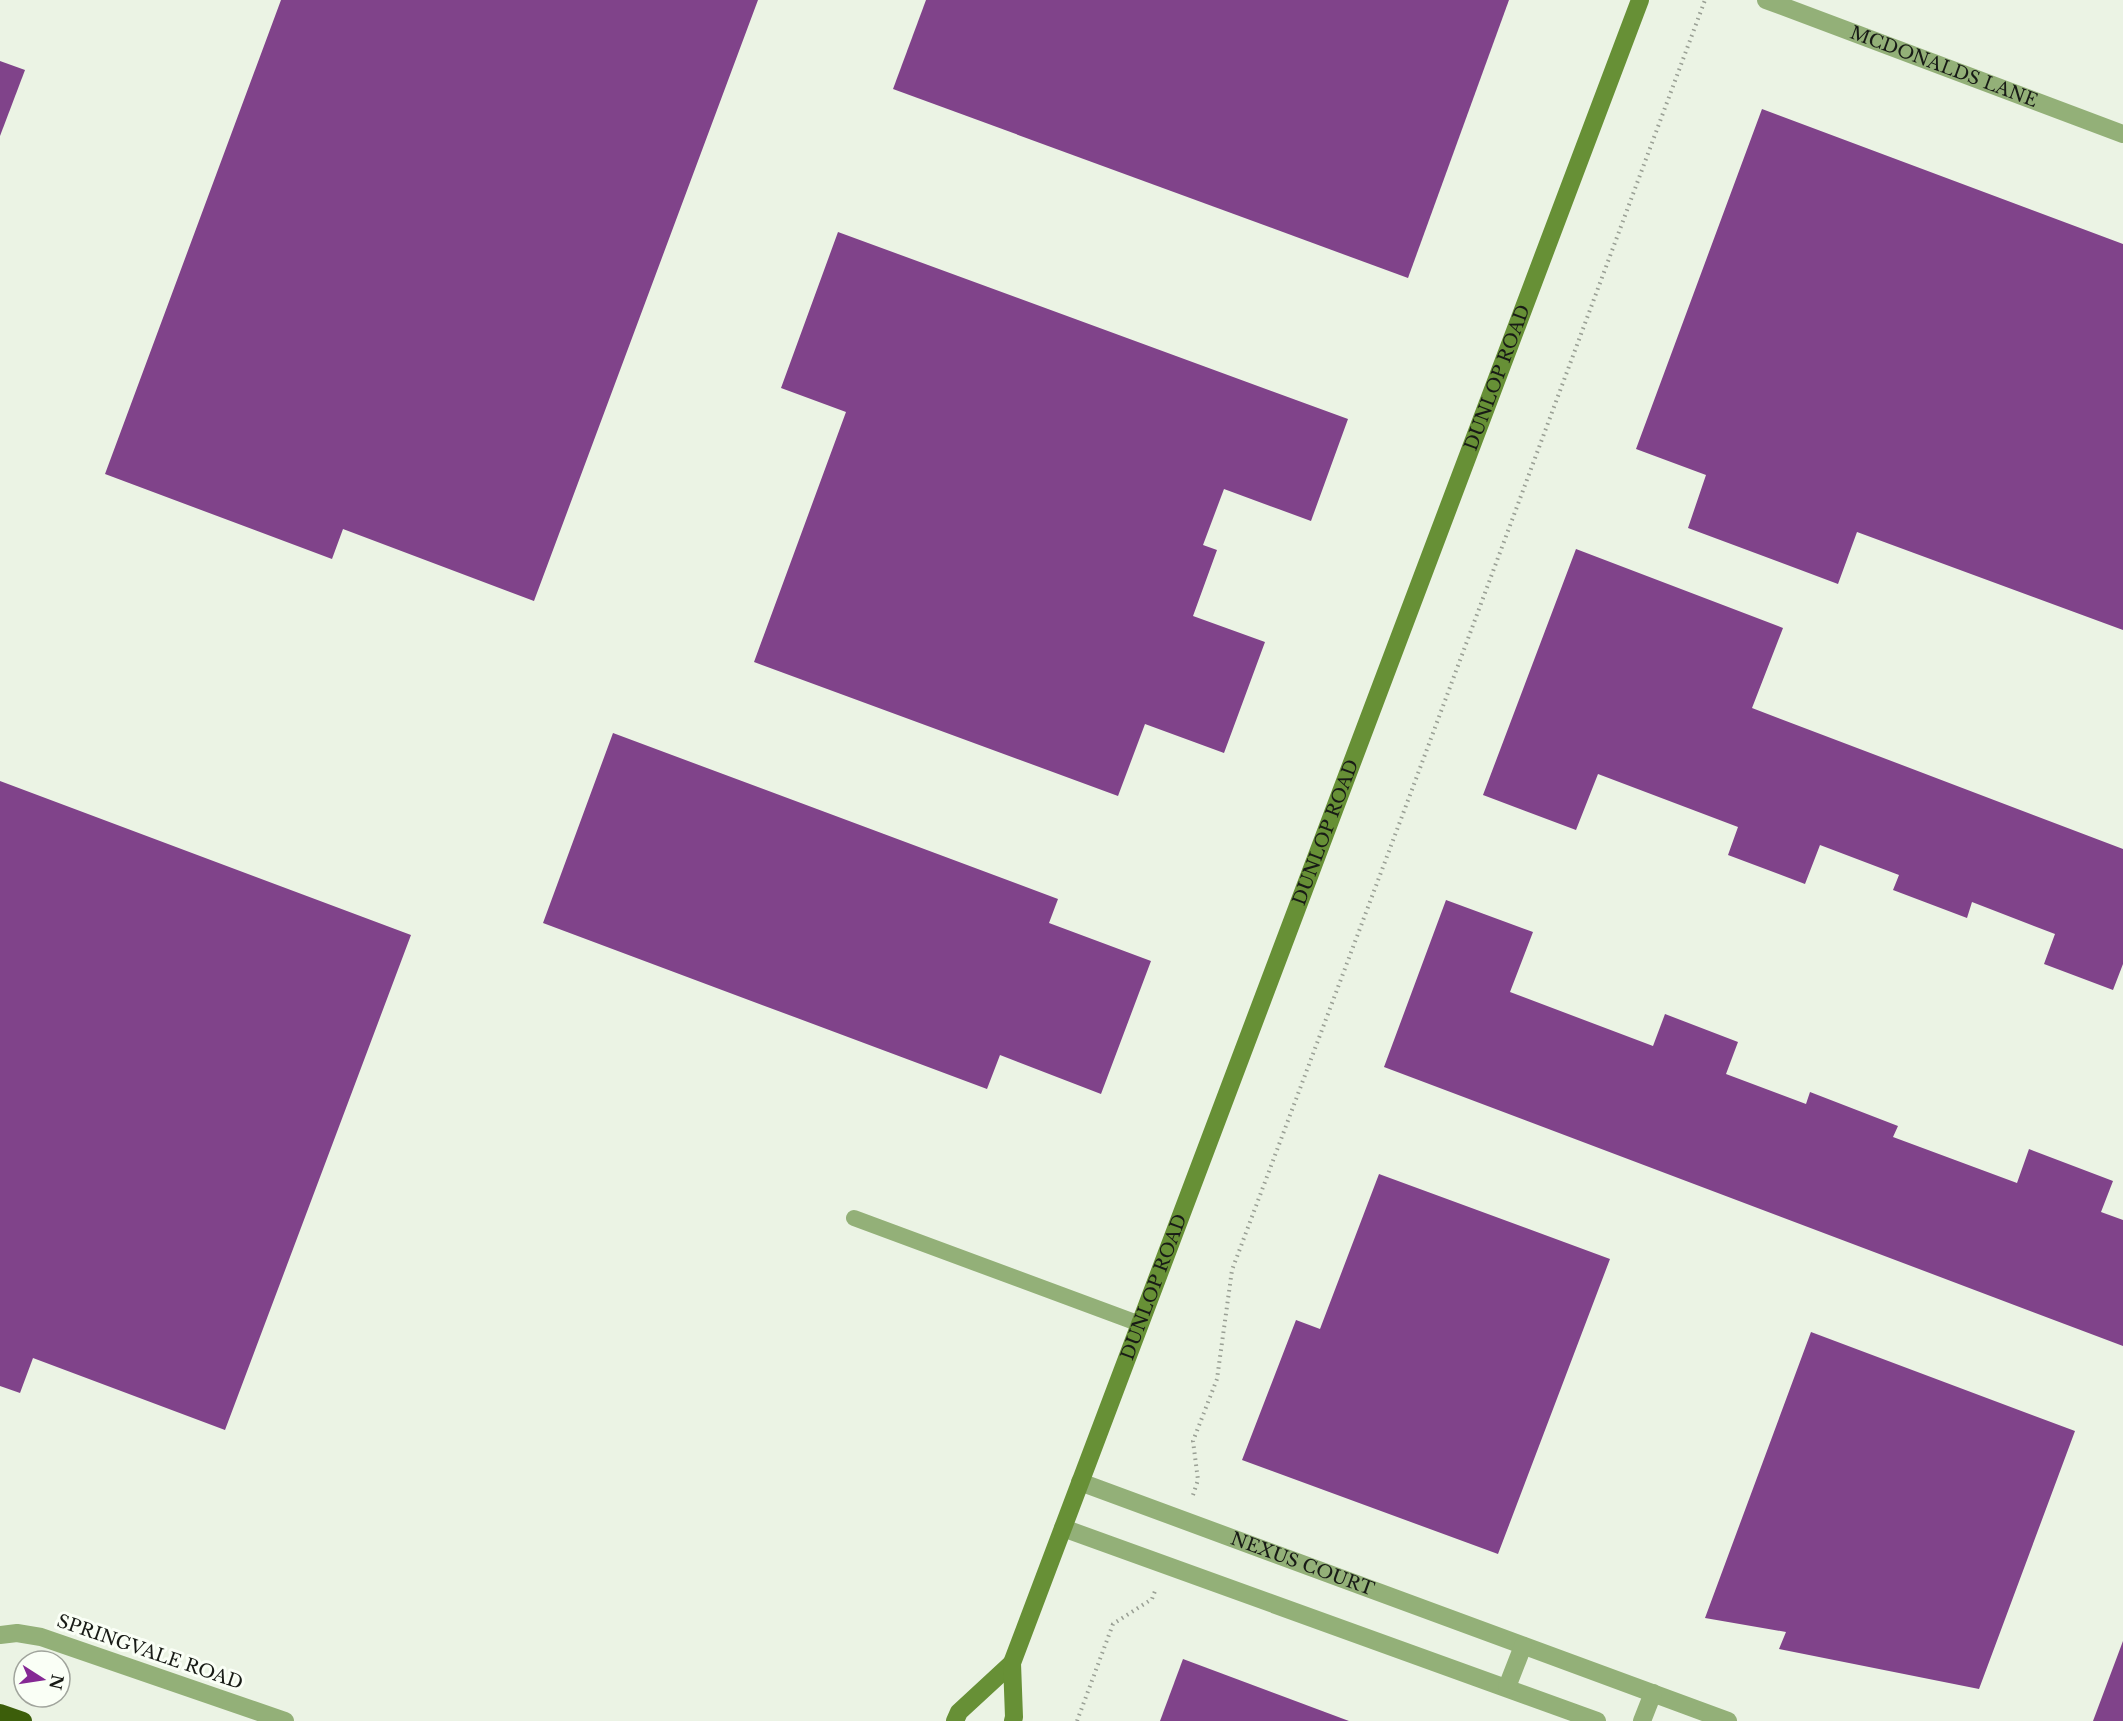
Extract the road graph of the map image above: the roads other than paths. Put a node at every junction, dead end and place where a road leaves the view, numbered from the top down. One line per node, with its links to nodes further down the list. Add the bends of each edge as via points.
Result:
1 (1640, 0): 5 (street, DUNLOP ROAD)
2 (1766, 0): 3 (street, MCDONALDS LANE)
3 (2123, 134)
4 (854, 1218): 5 (lane)
5 (1140, 1324): 6 (street, DUNLOP ROAD)
6 (1080, 1482): 7 (street, DUNLOP ROAD); 9 (street, NEXUS COURT)
7 (1063, 1528): 10 (street, DUNLOP ROAD); 11 (street)
8 (0, 1635): 15 (street, SPRINGVALE ROAD, via 41,1637)
9 (1523, 1646): 11 (street); 12 (street, NEXUS COURT)
10 (1012, 1663): 16 (street, DUNLOP ROAD, via 959,1712); 17 (street, DUNLOP ROAD)
11 (1507, 1687): 18 (street)
12 (1653, 1693): 19 (street); 20 (street, NEXUS COURT)
13 (0, 1713): 14 (highway)
14 (23, 1721)
15 (285, 1721)
16 (955, 1721)
17 (1013, 1721)
18 (1597, 1721)
19 (1642, 1721)
20 (1728, 1721)

